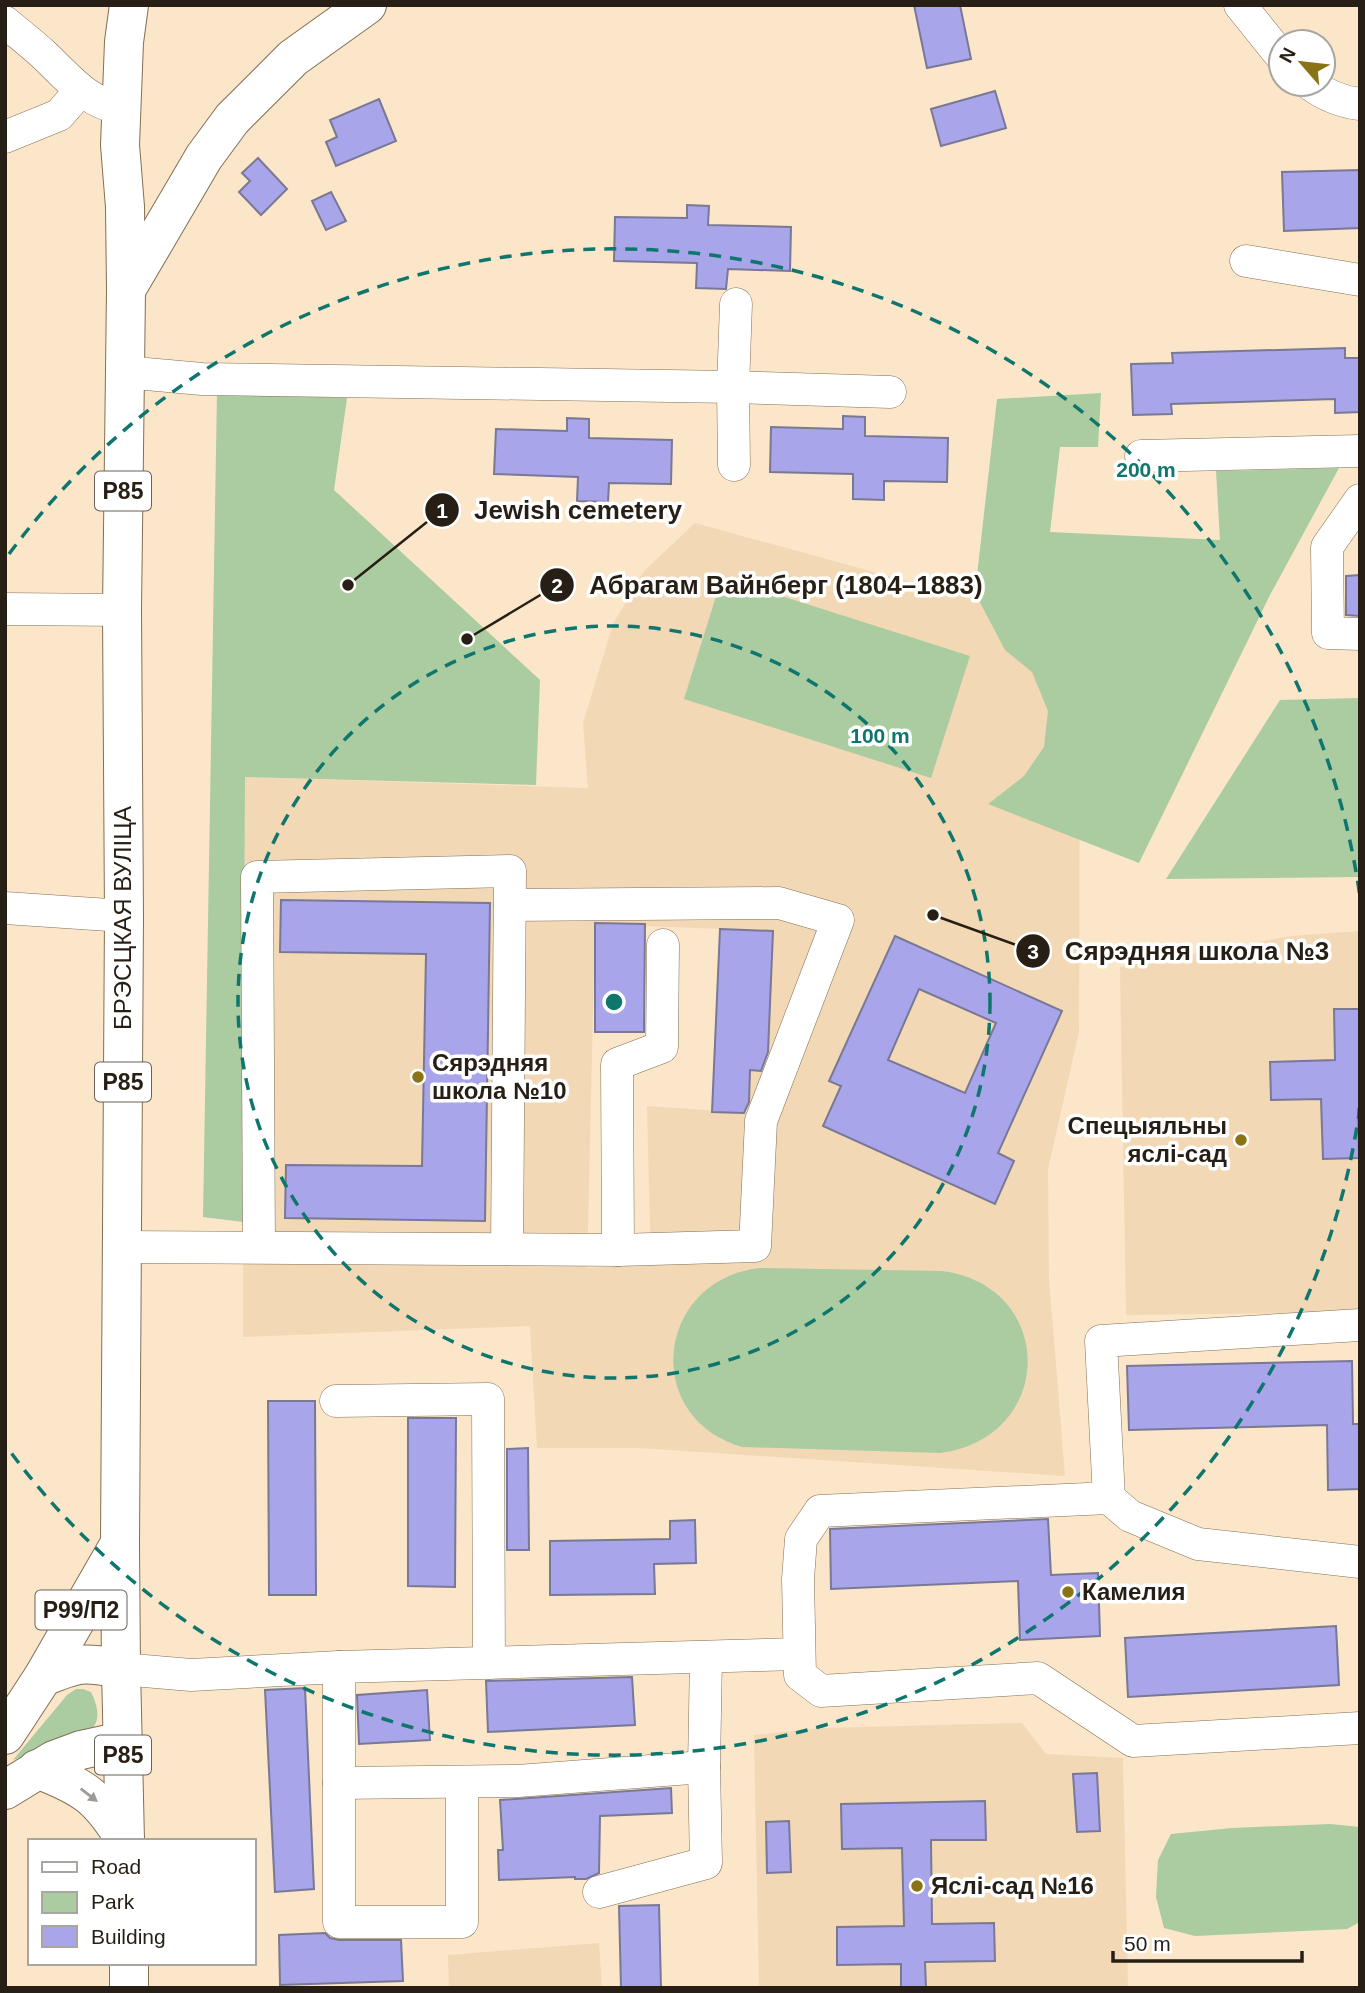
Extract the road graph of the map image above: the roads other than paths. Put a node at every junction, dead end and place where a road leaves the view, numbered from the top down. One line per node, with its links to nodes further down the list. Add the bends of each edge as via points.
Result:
1 (128, 5): 9 (main road, Р85)
2 (367, 5): 11 (main road, via 293,58 255,95 204,157)
3 (1240, 5): 5 (street)
4 (5, 22): 6 (street)
5 (1267, 39)
6 (80, 91): 9 (street, via 107,106); 10 (street, via 58,115)
7 (1335, 98): 8 (street)
8 (1360, 104)
9 (121, 127): 11 (main road, via 138,177 149,191 159,197); 14 (main road, Р85)
10 (5, 137)
11 (183, 195): 14 (main road)
12 (1246, 261): 13 (street)
13 (1360, 280)
14 (126, 290): 16 (main road, БРЭСЦКАЯ ВУЛІЦА / Р85)
15 (736, 304): 17 (street)
16 (124, 372): 17 (street, via 202,379); 24 (main road, БРЭСЦКАЯ ВУЛІЦА / Р85)
17 (733, 387): 18 (street); 21 (street)
18 (890, 391)
19 (1360, 451): 20 (street)
20 (1141, 456)
21 (734, 465)
22 (1360, 500): 25 (street, via 1327,547 1328,634)
23 (5, 609): 24 (street)
24 (122, 610): 28 (main road, БРЭСЦКАЯ ВУЛІЦА / Р85)
25 (1360, 634)
26 (510, 905): 31 (street, via 510,871 257,877); 32 (street); 33 (street, via 779,903 838,920 761,1121 755,1246)
27 (5, 908): 28 (street)
28 (124, 916): 30 (main road, БРЭСЦКАЯ ВУЛІЦА / Р85)
29 (663, 946): 33 (street, via 662,1047 617,1064)
30 (122, 1247): 31 (street); 37 (main road, БРЭСЦКАЯ ВУЛІЦА / Р85)
31 (259, 1247): 32 (street)
32 (507, 1249): 33 (street)
33 (618, 1250)
34 (1360, 1325): 36 (street, via 1101,1341)
35 (336, 1401): 41 (street, via 488,1399)
36 (1109, 1497): 38 (street, via 1130,1516 1198,1544); 39 (street, via 820,1511 801,1539)
37 (120, 1544): 43 (main road, БРЭСЦКАЯ ВУЛІЦА / Р85); 44 (main road, Р99/П2)
38 (1360, 1562)
39 (798, 1654): 40 (street); 45 (street, via 800,1675 821,1691 1038,1678 1133,1741)
40 (706, 1657): 41 (street); 48 (street)
41 (489, 1663): 42 (street)
42 (339, 1667): 43 (street, via 191,1675); 51 (street)
43 (121, 1670): 44 (main road, Р99/П2, via 89,1663); 47 (main road, БРЭСЦКАЯ ВУЛІЦА / Р85)
44 (43, 1677): 46 (main road, Р99/П2)
45 (1360, 1728)
46 (5, 1735)
47 (122, 1741): 49 (main road, via 81,1749); 54 (main road, БРЭСЦКАЯ ВУЛІЦА / Р85)
48 (704, 1767): 50 (street); 55 (street, via 706,1863)
49 (37, 1769): 52 (main road); 53 (main road, one-way to 53, via 74,1784 95,1800)
50 (462, 1782): 51 (street); 51 (street, via 462,1922 339,1923)
51 (339, 1783)
52 (5, 1790)
53 (124, 1839)
54 (125, 1839)
55 (599, 1892)
56 (128, 1965): 57 (main road)
57 (129, 1988)

